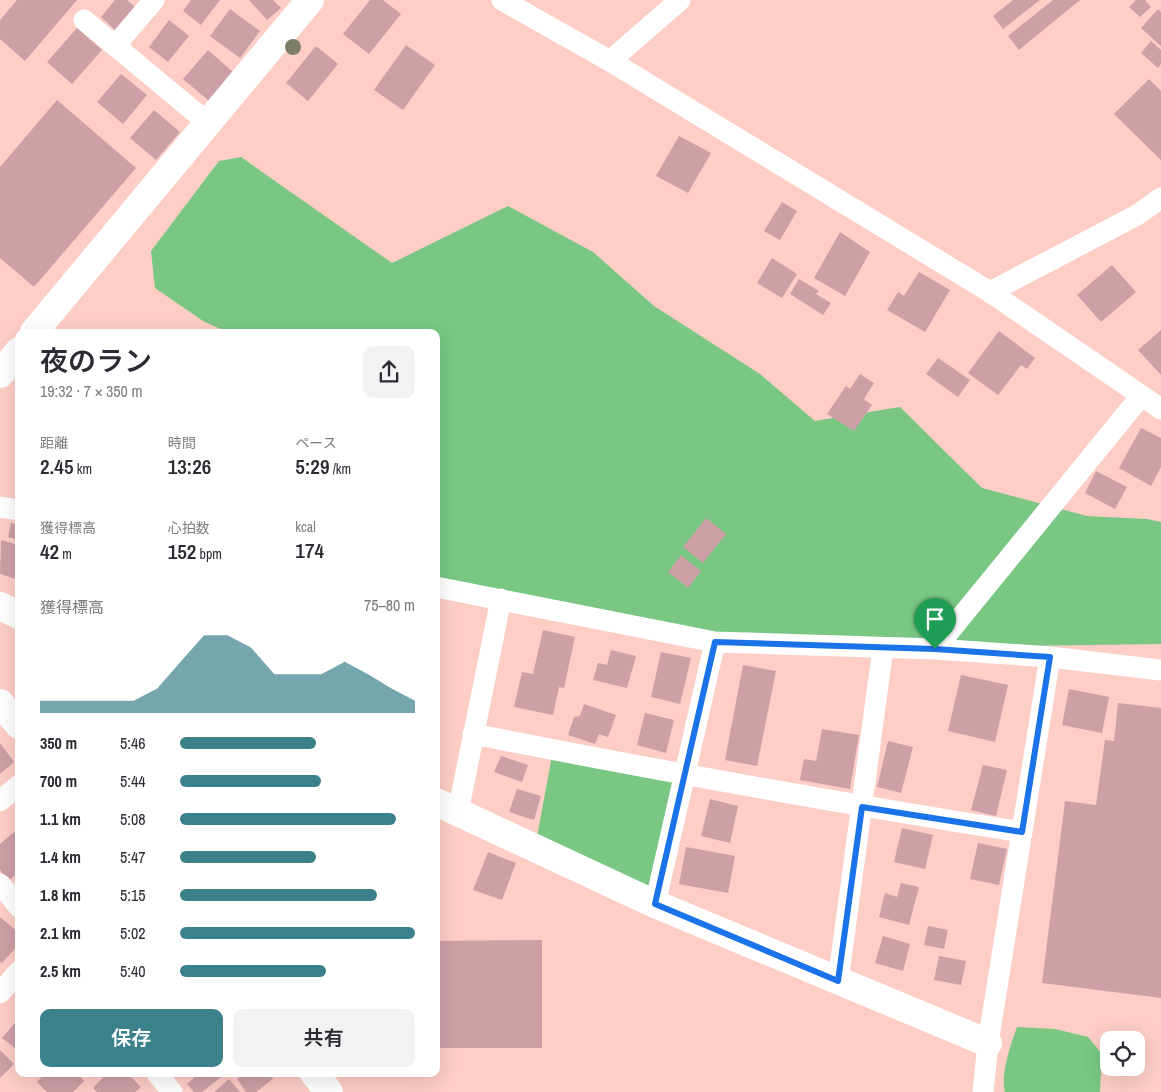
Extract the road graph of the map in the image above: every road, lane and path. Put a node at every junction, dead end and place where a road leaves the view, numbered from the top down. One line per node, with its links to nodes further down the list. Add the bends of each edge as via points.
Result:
1 (154, 0): 6 (street)
2 (310, 0): 8 (street)
3 (502, 0): 7 (street)
4 (680, 0): 7 (street)
5 (84, 20): 6 (street)
6 (115, 46): 8 (street)
7 (610, 61): 10 (street)
8 (208, 123): 11 (street)
9 (1161, 198): 10 (street, via 1137,215)
10 (990, 292): 14 (street)
11 (36, 329)
12 (15, 356): 13 (street)
13 (0, 374)
14 (1142, 396): 15 (street); 24 (street)
15 (1160, 408)
16 (0, 507): 17 (street)
17 (15, 509)
18 (440, 588): 19 (street)
19 (501, 599): 22 (street); 29 (street)
20 (0, 606): 21 (street)
21 (15, 612)
22 (715, 642): 23 (street); 30 (street)
23 (883, 648): 24 (street); 34 (street)
24 (935, 649): 25 (street)
25 (1050, 657): 26 (street); 35 (street)
26 (1161, 670)
27 (0, 703): 28 (street)
28 (15, 720)
29 (473, 734): 30 (street); 33 (street)
30 (684, 776): 34 (street); 38 (street)
31 (15, 788): 32 (street)
32 (0, 801)
33 (447, 807): 38 (street)
34 (862, 807): 35 (street); 40 (street)
35 (1022, 832): 42 (street)
36 (0, 884): 37 (street)
37 (15, 901)
38 (655, 904): 40 (street)
39 (15, 976): 41 (street)
40 (838, 981): 42 (street)
41 (0, 993)
42 (988, 1044): 47 (street)
43 (160, 1077): 45 (street)
44 (317, 1077): 46 (street)
45 (172, 1092)
46 (329, 1092)
47 (983, 1092)

